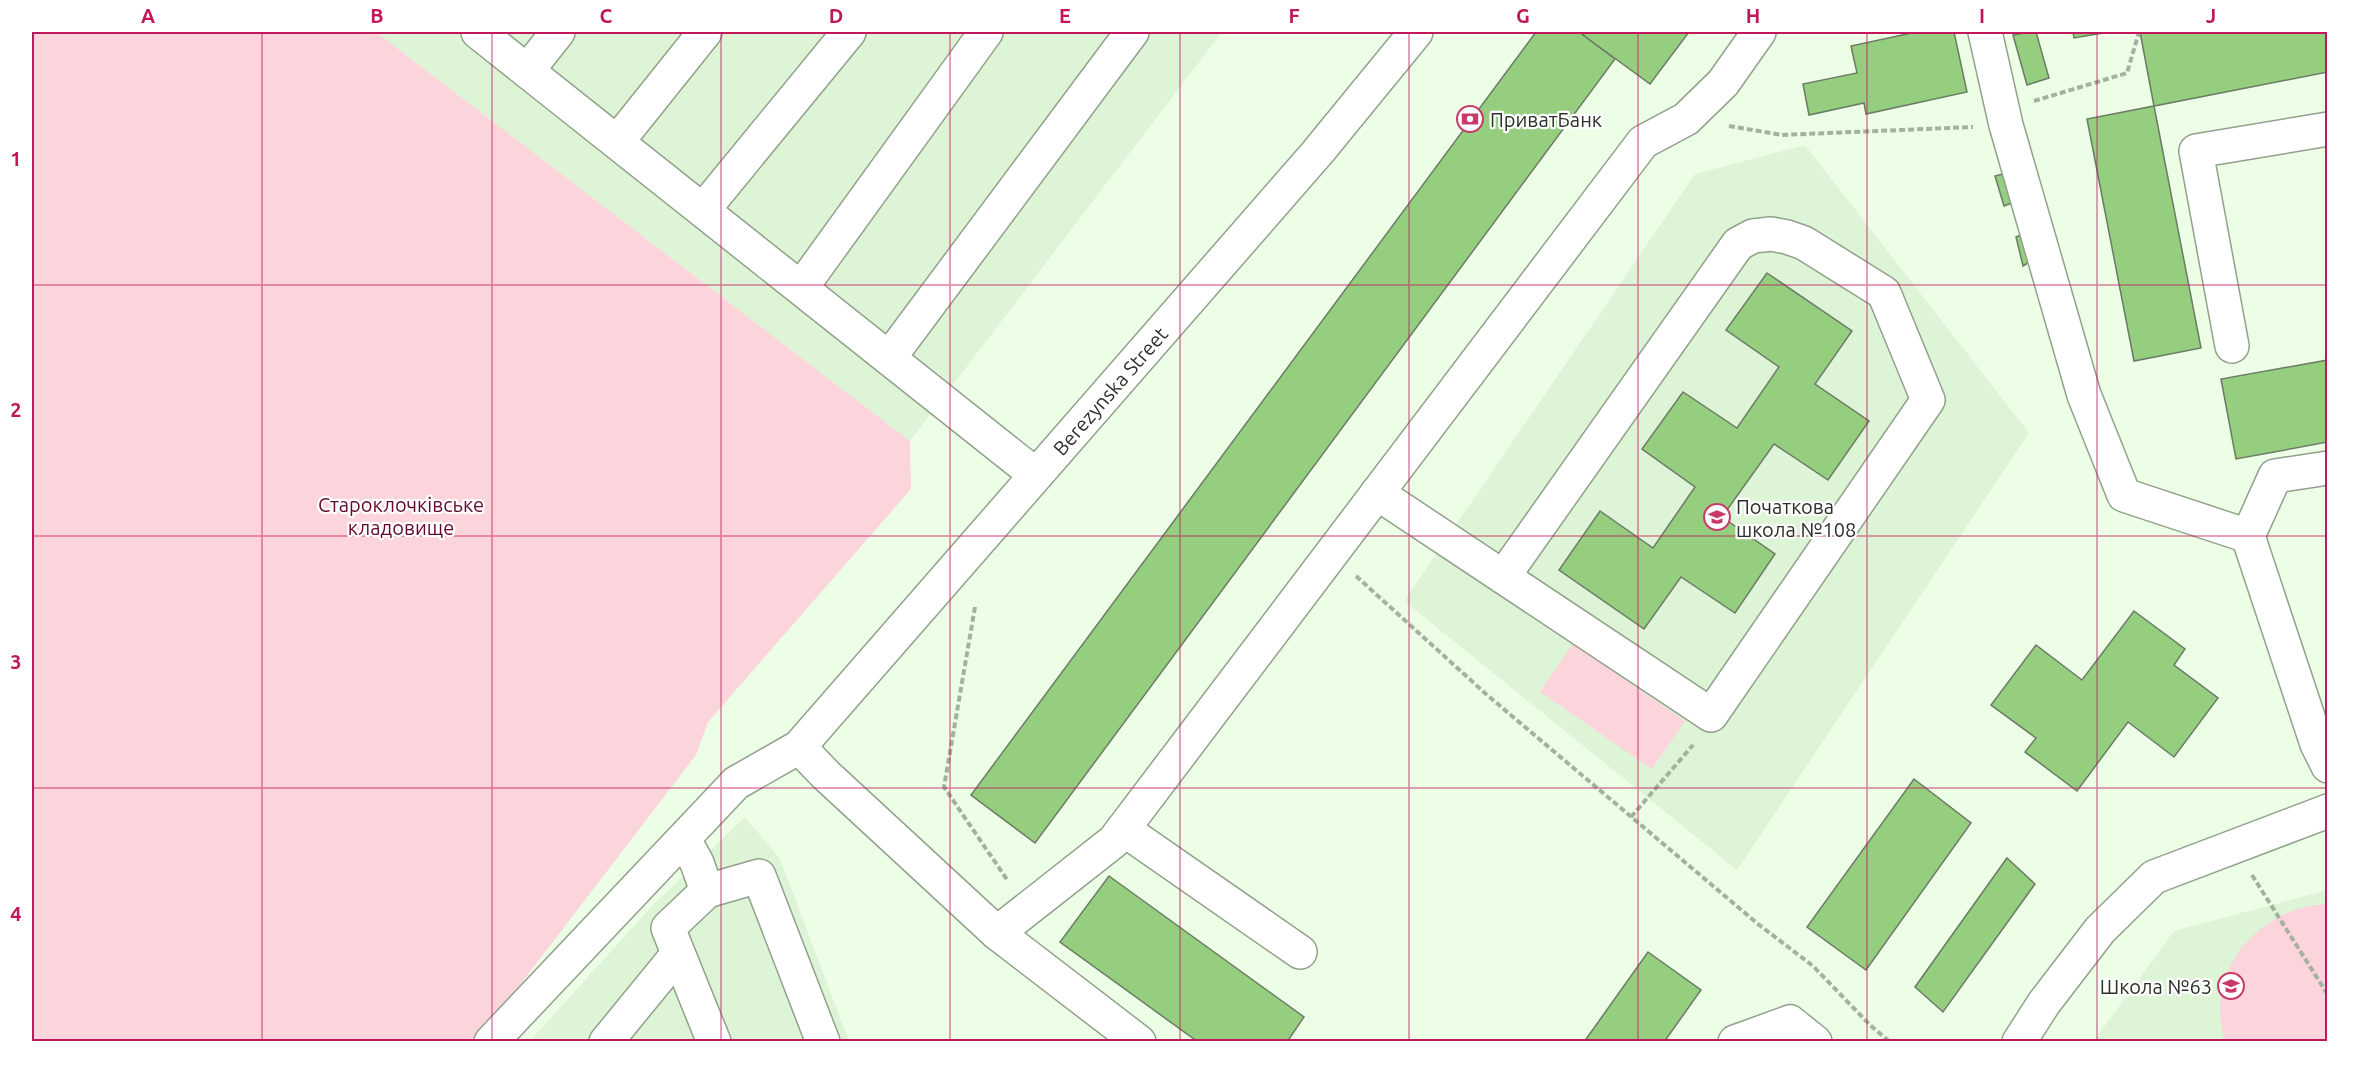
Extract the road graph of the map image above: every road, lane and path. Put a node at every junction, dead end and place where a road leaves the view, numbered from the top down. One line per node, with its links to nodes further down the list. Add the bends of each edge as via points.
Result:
1 (478, 32): 11 (street)
2 (558, 32): 11 (street)
3 (705, 32): 15 (street)
4 (849, 32): 16 (street)
5 (986, 32): 17 (street)
6 (1132, 32): 19 (street)
7 (1416, 32): 21 (street, Berezynska Street, via 1317,153)
8 (1759, 32): 13 (street, via 1723,83)
9 (1985, 32): 12 (street)
10 (2139, 32): 12 (path, via 2127,73 2011,108)
11 (527, 71): 15 (street)
12 (2004, 116): 13 (path, via 1782,135); 23 (street, via 2084,395 2124,495)
13 (1686, 119): 22 (street, via 1643,142)
14 (2328, 129): 18 (street, via 2196,151)
15 (617, 142): 16 (street)
16 (703, 210): 17 (street)
17 (801, 288): 19 (street)
18 (2232, 346)
19 (889, 358): 21 (street)
20 (2328, 468): 23 (street, via 2275,476)
21 (1036, 475): 28 (street, Berezynska Street)
22 (1377, 493): 24 (street); 25 (street)
23 (2248, 536): 29 (street, via 2317,744)
24 (1331, 554): 31 (path, via 1486,694); 32 (street)
25 (1503, 577): 27 (street); 27 (street, via 1738,244 1754,236 1787,237 1804,243 1884,293 1928,400)
26 (975, 607): 36 (path, via 944,787)
27 (1711, 715): 31 (path, via 1710,726)
28 (799, 747): 33 (street, Berezynska Street, via 736,783); 37 (street)
29 (2328, 766)
30 (2328, 811): 49 (street, via 2154,877 2100,930)
31 (1631, 817): 48 (path, via 1813,966)
32 (1123, 829): 36 (street, via 1114,841); 38 (street)
33 (684, 839): 35 (street); 42 (street, Berezynska Street)
34 (2252, 878): 40 (path)
35 (707, 891): 39 (street, via 668,928); 44 (street, via 759,876)
36 (1027, 909): 37 (street)
37 (997, 933): 45 (street)
38 (1300, 952)
39 (678, 954): 41 (street); 43 (street)
40 (2328, 995)
41 (612, 1039)
42 (491, 1041)
43 (714, 1041)
44 (823, 1041)
45 (1139, 1041)
46 (1735, 1041): 47 (street, via 1790,1022)
47 (1815, 1041)
48 (1890, 1041)
49 (2019, 1041)

